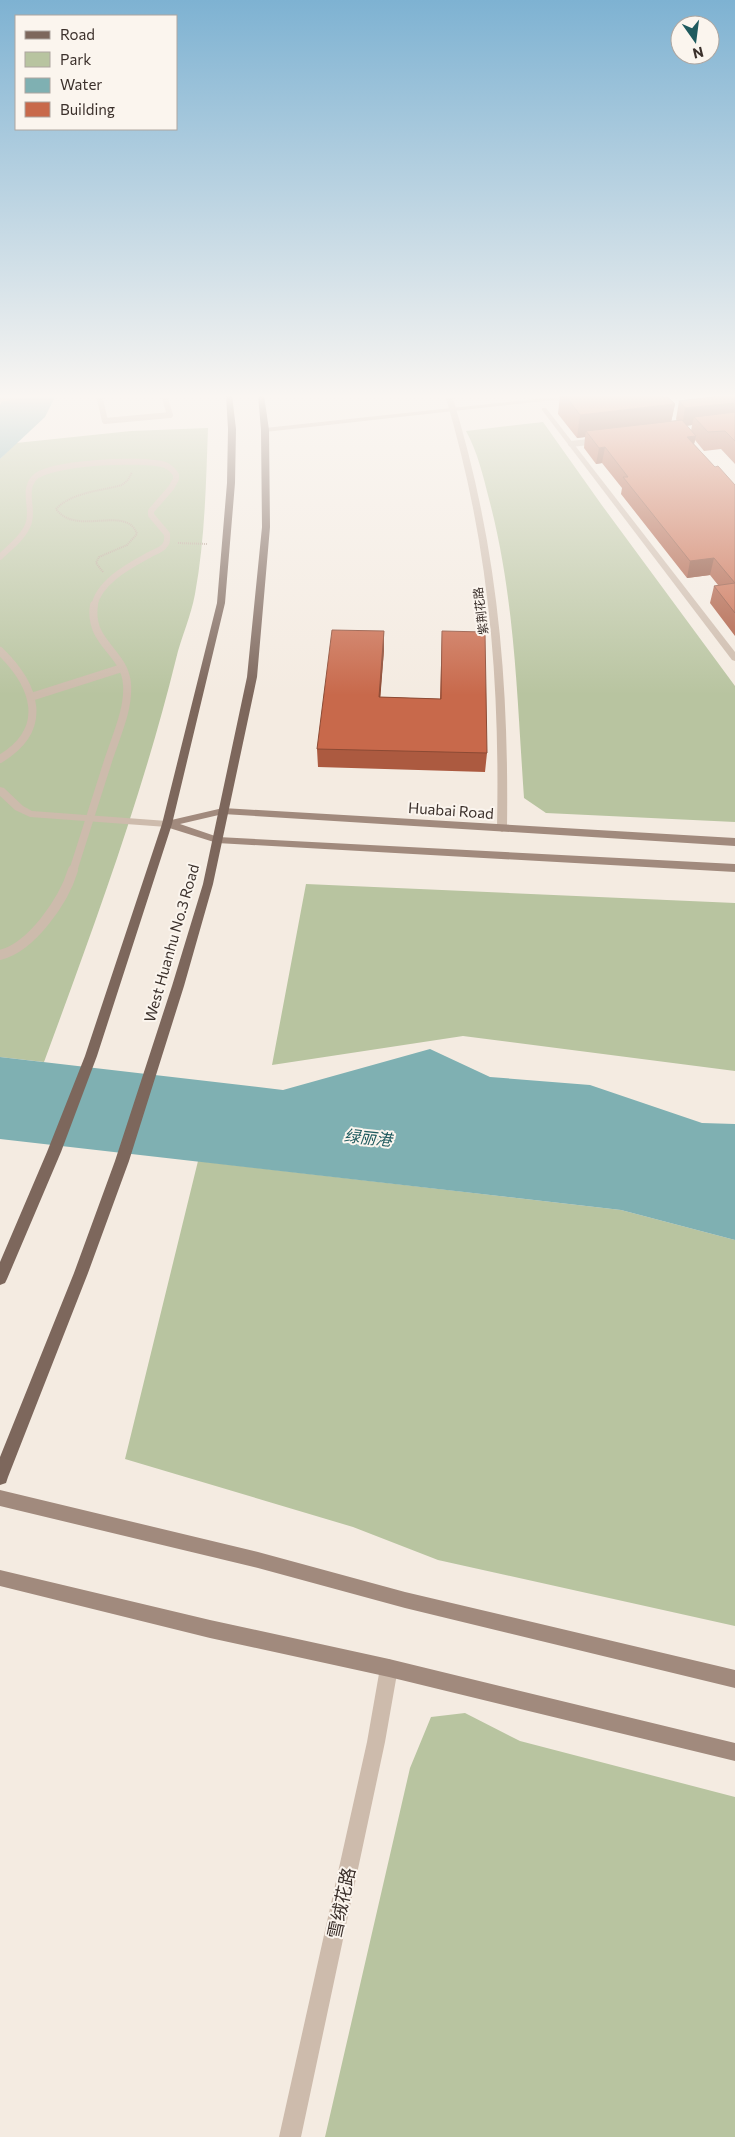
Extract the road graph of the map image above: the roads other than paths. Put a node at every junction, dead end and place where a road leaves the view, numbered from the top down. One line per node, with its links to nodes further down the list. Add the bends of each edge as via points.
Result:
1 (27, 495): 7 (lane, via 29,522)
2 (166, 495): 10 (lane, via 151,511 167,534 167,543 112,578 95,601 93,617 96,632)
3 (231, 495): 16 (main road, via 221,604)
4 (266, 495): 14 (main road, West Huanhu No.3 Road, via 266,527 252,677)
5 (474, 495): 17 (street, 紫荆花路, via 494,622 501,714)
6 (611, 495): 9 (street)
7 (0, 557)
8 (0, 650): 11 (lane, via 18,670)
9 (735, 658)
10 (122, 668): 11 (lane); 15 (lane, via 127,678 127,697)
11 (31, 697): 12 (lane, via 34,715 30,732 11,754)
12 (0, 759)
13 (0, 790): 15 (street, via 30,814)
14 (223, 811): 16 (main road, Huabai Road); 17 (main road, Huabai Road); 18 (main road, West Huanhu No.3 Road)
15 (90, 820): 16 (street); 21 (lane, via 72,874 56,905 31,937)
16 (167, 824): 18 (main road); 22 (main road, via 90,1056 54,1152)
17 (502, 829): 19 (main road, Huabai Road)
18 (217, 840): 20 (main road); 23 (main road, West Huanhu No.3 Road, via 208,884 122,1161 82,1273)
19 (735, 842)
20 (735, 868)
21 (0, 955)
22 (0, 1279)
23 (0, 1477)
24 (0, 1498): 27 (main road)
25 (0, 1578): 26 (main road)
26 (390, 1668): 28 (main road); 29 (street, 雪绒花路)
27 (735, 1679)
28 (735, 1752)
29 (290, 2137)

